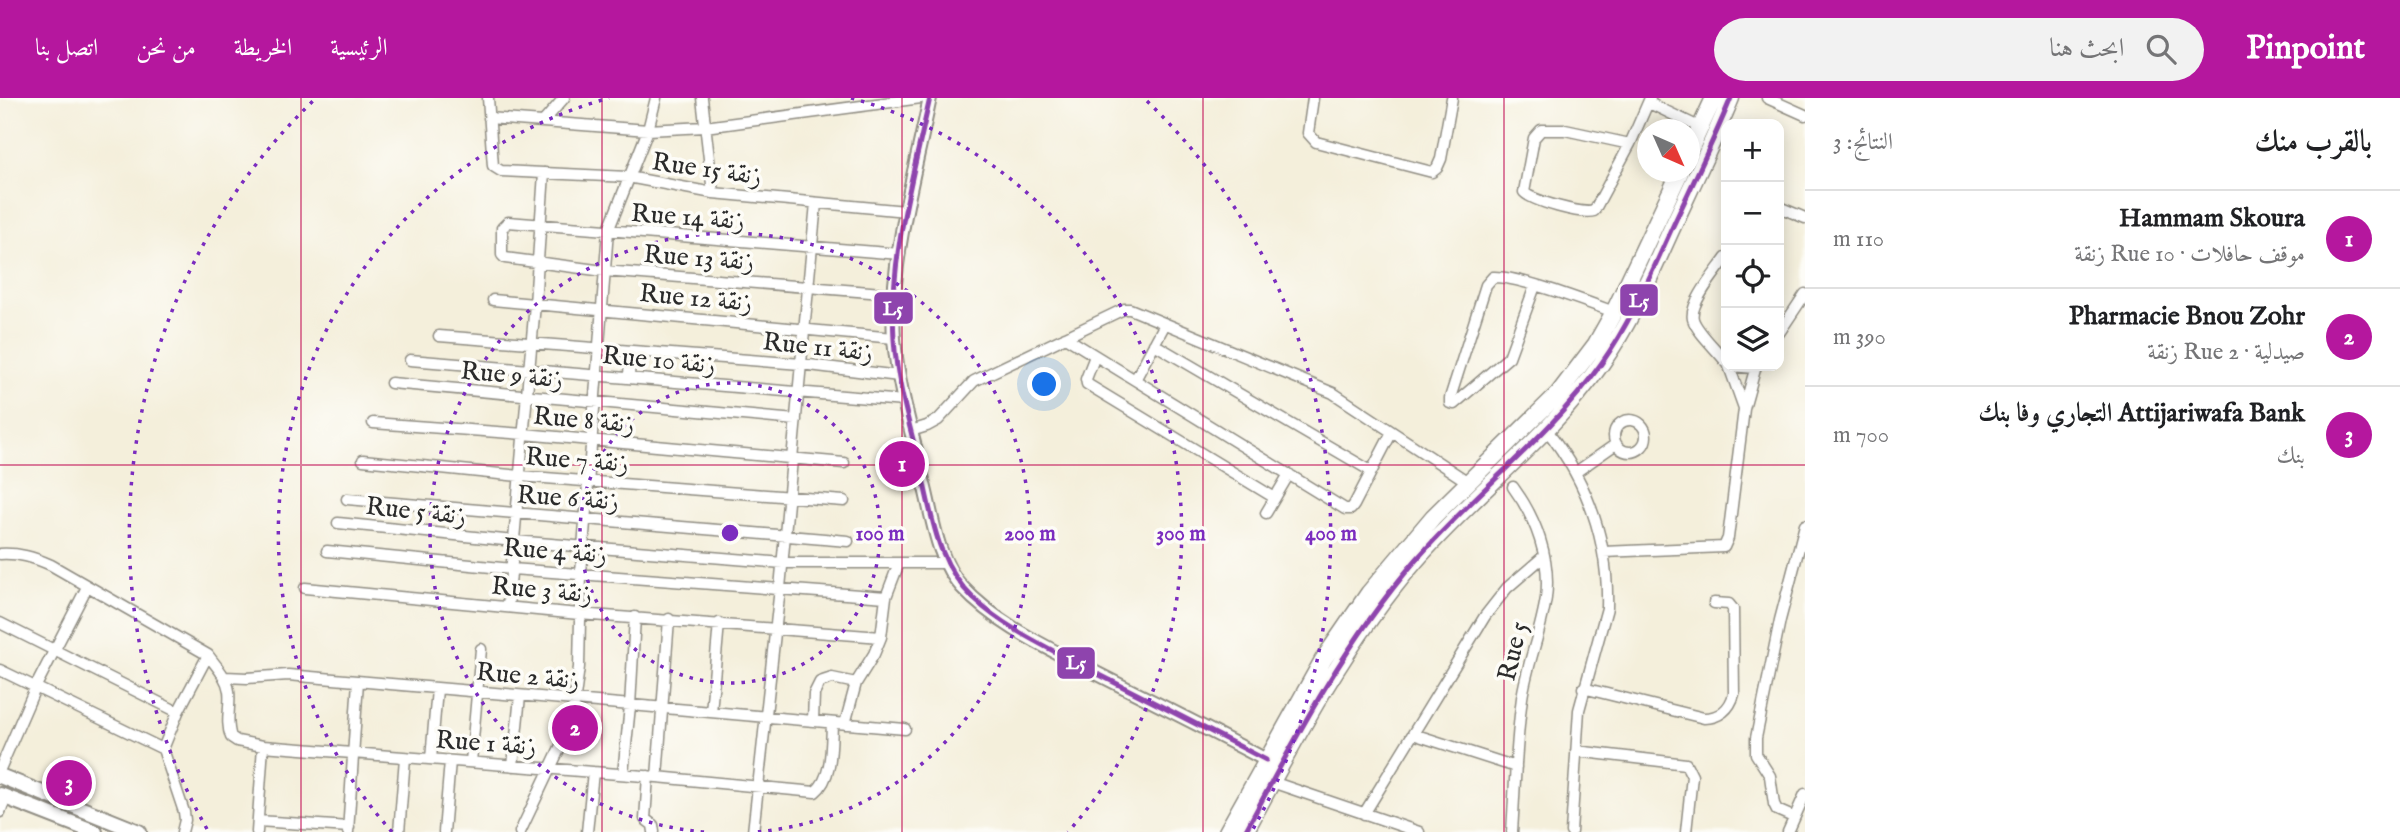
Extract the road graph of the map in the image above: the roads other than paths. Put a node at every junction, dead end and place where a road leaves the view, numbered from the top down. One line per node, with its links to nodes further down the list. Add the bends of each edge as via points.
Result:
1 (488, 98): 15 (street)
2 (564, 98): 16 (street)
3 (643, 98): 13 (street)
4 (702, 98): 18 (street)
5 (921, 98): 18 (street)
6 (930, 98): 28 (street)
7 (1313, 98): 8 (street, via 1308,133 1316,142 1432,172 1441,159)
8 (1452, 98)
9 (1714, 98): 17 (main road)
10 (1731, 98): 75 (main road, via 1619,337 1586,385)
11 (1767, 98): 14 (street)
12 (1650, 100): 17 (street); 21 (street)
13 (654, 103): 20 (street)
14 (1805, 115)
15 (489, 118): 16 (street); 22 (street, Rue 15 زنقة, via 494,166 501,171)
16 (544, 121): 20 (street)
17 (1702, 125): 19 (main road)
18 (705, 127): 20 (street); 25 (street)
19 (1700, 129)
20 (648, 130): 23 (street)
21 (1630, 144): 21 (street, via 1541,130 1534,138 1524,192 1532,199 1592,213)
22 (544, 173): 23 (street, Rue 15 زنقة); 30 (street)
23 (628, 177): 25 (street, Rue 15 زنقة); 31 (street)
24 (1675, 182): 45 (main road)
25 (713, 193): 26 (street, Rue 15 زنقة)
26 (816, 203): 28 (street, Rue 15 زنقة); 32 (street)
27 (1784, 209): 29 (street)
28 (906, 211): 33 (street)
29 (1805, 218)
30 (540, 226): 31 (street, Rue 14 زنقة); 34 (street, Rue 14 زنقة, via 505,224); 35 (street)
31 (608, 231): 32 (street, Rue 14 زنقة); 37 (street)
32 (812, 246): 33 (street, Rue 14 زنقة); 39 (street)
33 (900, 254): 40 (street)
34 (502, 255): 35 (street, Rue 13 زنقة)
35 (537, 263): 37 (street, Rue 13 زنقة); 43 (street)
36 (1721, 265): 57 (street, via 1699,297 1692,317)
37 (604, 271): 39 (street, Rue 13 زنقة); 44 (street)
38 (1535, 286): 38 (street, via 1509,357 1452,404 1450,398 1488,280 1500,277); 45 (street)
39 (808, 287): 40 (street, Rue 13 زنقة); 48 (street)
40 (895, 294): 51 (street)
41 (1805, 294): 47 (street)
42 (493, 300): 43 (street, Rue 12 زنقة)
43 (535, 304): 44 (street, Rue 12 زنقة); 52 (street)
44 (601, 310): 48 (street, Rue 12 زنقة); 54 (street)
45 (1614, 312): 89 (main road, via 1558,394)
46 (1165, 324): 50 (street, via 1124,309); 53 (street); 77 (street, via 1328,391)
47 (1784, 326)
48 (805, 328): 51 (street, Rue 12 زنقة); 59 (street)
49 (439, 336): 52 (street, Rue 11 زنقة)
50 (1065, 337): 56 (street); 76 (street, via 974,381 938,420)
51 (894, 338): 64 (street)
52 (531, 342): 54 (street, Rue 11 زنقة); 60 (street)
53 (1154, 344): 66 (street); 84 (street)
54 (598, 350): 55 (street, Rue 11 زنقة); 63 (street)
55 (630, 352): 59 (street, Rue 11 زنقة); 65 (street)
56 (1096, 356): 66 (street); 92 (street, via 1087,384)
57 (1721, 356)
58 (410, 360): 60 (street, Rue 10 زنقة)
59 (801, 364): 64 (street, Rue 11 زنقة); 68 (street)
60 (528, 370): 63 (street, Rue 10 زنقة); 69 (street)
61 (1730, 371): 72 (street)
62 (1755, 371): 72 (street)
63 (597, 375): 65 (street, Rue 10 زنقة); 71 (street)
64 (899, 376): 70 (street)
65 (629, 378): 68 (street, Rue 10 زنقة)
66 (1135, 380): 86 (street)
67 (391, 383): 69 (street, Rue 9 زنقة)
68 (799, 393): 70 (street, Rue 10 زنقة); 73 (street)
69 (526, 397): 71 (street, Rue 9 زنقة); 78 (street)
70 (904, 401): 76 (street)
71 (595, 402): 73 (street, Rue 9 زنقة); 79 (street)
72 (1744, 409): 105 (street, via 1724,547)
73 (796, 420): 81 (street)
74 (373, 423): 78 (street, Rue 8 زنقة)
75 (1546, 429): 85 (street); 166 (main road, via 1453,519 1401,578 1325,687)
76 (911, 431): 110 (street)
77 (1392, 432): 84 (street); 89 (street)
78 (524, 434): 79 (street, Rue 8 زنقة); 87 (street)
79 (592, 440): 81 (street, Rue 8 زنقة); 88 (street)
80 (1616, 444): 85 (street)
81 (792, 458): 83 (street, Rue 8 زنقة); 91 (street)
82 (363, 460): 87 (street, Rue 7 زنقة)
83 (844, 463)
84 (1371, 471): 86 (street, via 1351,509)
85 (1576, 472): 105 (street, via 1591,502)
86 (1289, 474): 92 (street)
87 (519, 476): 88 (street, Rue 7 زنقة); 96 (street)
88 (589, 481): 91 (street, Rue 7 زنقة); 97 (street)
89 (1468, 482): 155 (main road, via 1417,534 1355,612 1322,660)
90 (1513, 487): 107 (street, Rue 5, via 1534,519)
91 (789, 496): 94 (street, Rue 7 زنقة); 100 (street)
92 (1275, 498): 95 (street)
93 (347, 499): 96 (street, Rue 6 زنقة)
94 (844, 501)
95 (1266, 513)
96 (516, 515): 97 (street, Rue 6 زنقة); 101 (street)
97 (586, 519): 100 (street, Rue 6 زنقة); 103 (street)
98 (338, 523): 101 (street, Rue 5 زنقة)
99 (1805, 525): 172 (street, via 1756,738 1758,759 1770,776 1774,804)
100 (785, 536): 102 (street, Rue 6 زنقة); 108 (street)
101 (514, 541): 103 (street, Rue 5 زنقة); 111 (street)
102 (848, 541)
103 (583, 547): 108 (street, Rue 5 زنقة); 112 (street)
104 (327, 551): 111 (street, Rue 4 زنقة)
105 (1602, 552): 134 (street, via 1607,608)
106 (0, 554): 113 (street, via 34,557)
107 (1543, 557): 148 (street, via 1491,608); 159 (street, Rue 5, via 1546,595 1525,679)
108 (783, 563): 109 (street, Rue 5 زنقة); 115 (street)
109 (899, 563): 110 (street, Rue 5 زنقة); 116 (street)
110 (945, 563): 155 (street, via 979,603 1031,639)
111 (512, 569): 112 (street, Rue 4 زنقة); 118 (street)
112 (581, 573): 115 (street, Rue 4 زنقة); 119 (street)
113 (87, 587): 127 (street); 128 (street)
114 (305, 588): 118 (street, Rue 3 زنقة)
115 (780, 588): 116 (street, Rue 4 زنقة); 124 (street)
116 (886, 597): 125 (street)
117 (1714, 603): 134 (street, via 1729,604 1732,609 1734,694 1720,715 1704,718)
118 (508, 607): 119 (street, Rue 3 زنقة)
119 (579, 614): 120 (street, Rue 3 زنقة); 138 (street)
120 (635, 617): 121 (street, Rue 3 زنقة); 139 (street)
121 (669, 619): 123 (street, Rue 3 زنقة); 140 (street)
122 (0, 623): 127 (street)
123 (719, 623): 124 (street, Rue 3 زنقة); 142 (street)
124 (776, 627): 125 (street, Rue 3 زنقة); 143 (street)
125 (881, 637): 132 (street)
126 (481, 649): 136 (street)
127 (55, 650): 133 (street); 141 (street)
128 (208, 656): 130 (street); 141 (street)
129 (0, 670): 133 (street)
130 (225, 677): 131 (street, Rue 2 زنقة, via 288,675); 149 (street, Rue 1 زنقة, via 231,737)
131 (358, 681): 135 (street, Rue 2 زنقة); 152 (street)
132 (856, 683): 144 (street, via 832,678 820,682 814,694); 146 (street)
133 (36, 686): 150 (street); 161 (street)
134 (1583, 688): 151 (street)
135 (437, 689): 136 (street, Rue 2 زنقة); 154 (street)
136 (475, 692): 137 (street, Rue 2 زنقة); 157 (street)
137 (520, 696): 138 (street, Rue 2 زنقة); 158 (street)
138 (575, 700): 139 (street, Rue 2 زنقة); 160 (street, via 567,732)
139 (630, 706): 140 (street, Rue 2 زنقة); 163 (street)
140 (663, 708): 142 (street, Rue 2 زنقة); 165 (street)
141 (178, 712): 150 (street)
142 (711, 712): 143 (street, Rue 2 زنقة)
143 (765, 717): 144 (street, Rue 2 زنقة); 167 (street)
144 (813, 721): 145 (street, Rue 2 زنقة)
145 (832, 723): 146 (street, Rue 2 زنقة); 167 (street, Rue 1 زنقة, via 830,754 820,788 815,792)
146 (845, 724): 147 (street, Rue 2 زنقة)
147 (905, 729)
148 (1413, 734): 159 (street); 171 (street)
149 (263, 746): 152 (street, Rue 1 زنقة); 173 (street)
150 (163, 749): 178 (street, via 184,812)
151 (1576, 751): 190 (street); 191 (street, via 1686,764 1692,776)
152 (354, 754): 153 (street, Rue 1 زنقة); 175 (street)
153 (405, 758): 154 (street, Rue 1 زنقة); 180 (street)
154 (431, 760): 156 (street, Rue 1 زنقة)
155 (1266, 760): 186 (main road)
156 (450, 761): 157 (street, Rue 1 زنقة); 181 (street)
157 (471, 762): 158 (street, Rue 1 زنقة)
158 (513, 766): 160 (street, Rue 1 زنقة)
159 (1516, 767): 189 (street, Rue 5)
160 (550, 768): 162 (street, Rue 1 زنقة); 182 (street)
161 (0, 769)
162 (593, 772): 163 (street, Rue 1 زنقة); 183 (street)
163 (624, 774): 165 (street, Rue 1 زنقة)
164 (0, 776): 177 (main road)
165 (653, 776): 167 (street, Rue 1 زنقة); 184 (street, via 645,819)
166 (1272, 782): 171 (street); 187 (main road)
167 (757, 786): 185 (street)
168 (1805, 794): 172 (street)
169 (3, 796): 170 (street); 176 (main road)
170 (0, 812)
171 (1364, 814): 188 (street)
172 (1793, 817): 192 (street)
173 (258, 821): 174 (street); 179 (street)
174 (299, 827): 175 (street)
175 (348, 829)
176 (95, 832)
177 (139, 832)
178 (182, 832)
179 (257, 832)
180 (399, 832)
181 (444, 832)
182 (520, 832)
183 (587, 832)
184 (654, 832)
185 (753, 832)
186 (1227, 832)
187 (1245, 832)
188 (1419, 832)
189 (1512, 832)
190 (1571, 832)
191 (1686, 832)
192 (1788, 832)

